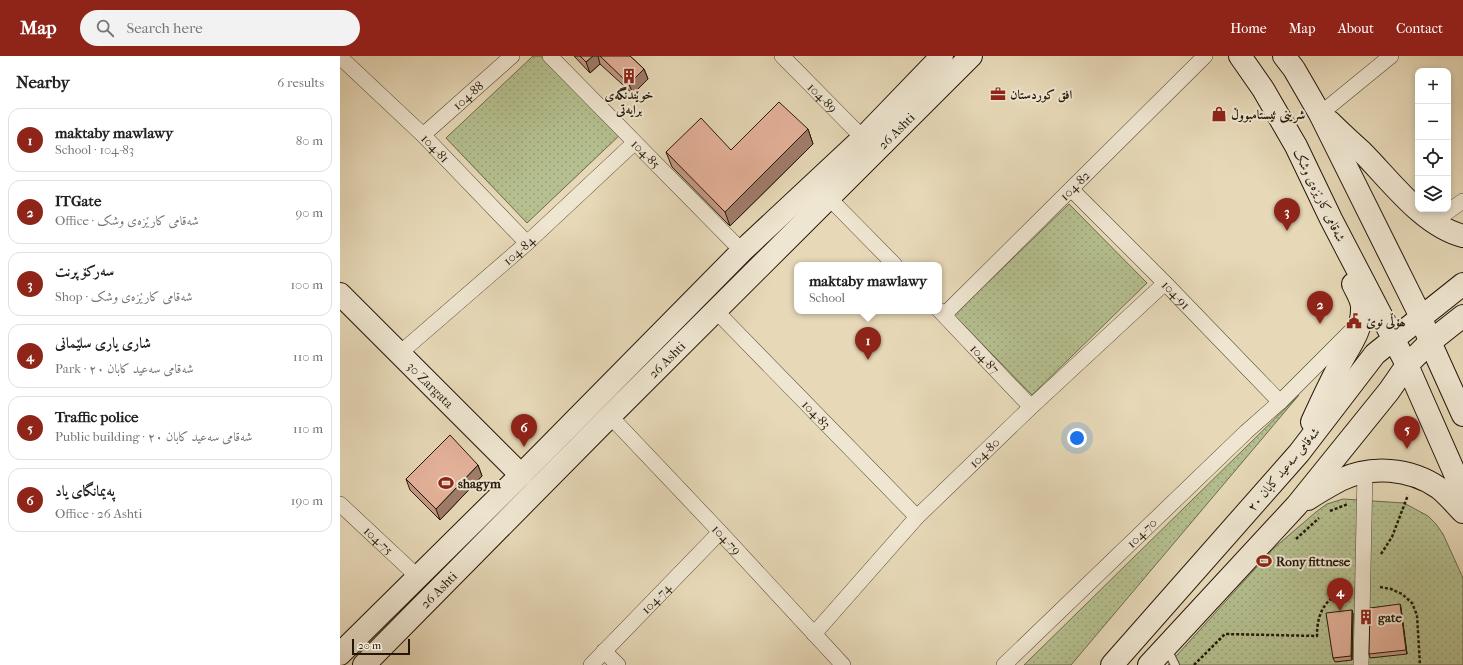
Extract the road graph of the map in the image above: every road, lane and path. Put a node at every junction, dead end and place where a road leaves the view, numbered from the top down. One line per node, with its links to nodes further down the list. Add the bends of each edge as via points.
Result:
1 (512, 56): 12 (street, 104-88)
2 (550, 56): 14 (street, 104-85)
3 (782, 56): 13 (street, 104-89)
4 (942, 56): 13 (main road, 26 Ashti)
5 (971, 56): 16 (main road, 26 Ashti)
6 (1205, 56): 15 (street, 104-82)
7 (1240, 56): 18 (main road, شەقامی کارێزەی وشک, via 1263,89 1296,146)
8 (1284, 56): 11 (main road)
9 (1391, 56): 11 (street)
10 (340, 57): 12 (street, 104-81)
11 (1320, 114): 19 (main road); 31 (main road)
12 (423, 135): 21 (street, 104-81)
13 (863, 138): 22 (main road, 26 Ashti)
14 (634, 143): 21 (street, 104-84); 22 (street, 104-85)
15 (1071, 189): 24 (street, 104-91); 28 (street, 104-82)
16 (829, 198): 23 (street); 27 (main road, 26 Ashti)
17 (1463, 201): 19 (street)
18 (1331, 219): 32 (main road, via 1334,243 1361,299); 33 (main road, شەقامی کارێزەی وشک)
19 (1433, 222): 20 (main road)
20 (1463, 236)
21 (527, 243): 35 (street, 104-84)
22 (742, 251): 43 (main road, 26 Ashti)
23 (892, 262)
24 (1165, 283): 37 (street, 104-91); 38 (street, 104-80)
25 (1463, 284): 31 (main road, شەقامی سەعید کابان ٢٠)
26 (340, 294): 35 (main road, 30 Zargata)
27 (716, 311): 40 (main road, 26 Ashti); 52 (street, 104-83)
28 (942, 311)
29 (942, 313): 38 (street, 104-87)
30 (1463, 316): 34 (main road)
31 (1421, 317): 33 (main road, شەقامی سەعید کابان ٢٠); 34 (main road)
32 (1361, 322): 37 (street, 104-70); 41 (main road, via 1320,403)
33 (1394, 339): 36 (main road, شەقامی کارێزەی وشک); 41 (main road, شەقامی سەعید کابان ٢٠, via 1375,354)
34 (1430, 342): 36 (main road); 39 (main road)
35 (400, 353): 43 (main road, 30 Zargata)
36 (1407, 365): 45 (main road, شەقامی کارێزەی وشک); 48 (main road, via 1389,392)
37 (1280, 402): 66 (street, 104-70)
38 (1031, 407): 52 (street, 104-80)
39 (1463, 415)
40 (610, 416): 53 (street, 104-79); 62 (main road, 26 Ashti)
41 (1299, 453): 67 (main road, شەقامی سەعید کابان ٢٠)
42 (1365, 472): 44 (main road, via 1397,471); 46 (street); 48 (main road, via 1340,480)
43 (521, 475): 56 (main road, 26 Ashti)
44 (1420, 478): 50 (main road, via 1440,489); 55 (path, via 1409,494 1392,537)
45 (1463, 492)
46 (1364, 502): 49 (path, via 1347,504); 57 (street)
47 (340, 504): 56 (street, 104-75)
48 (1296, 505): 61 (main road)
49 (1329, 512)
50 (1463, 512)
51 (1323, 514): 54 (path)
52 (917, 517): 58 (street, 104-80)
53 (720, 532): 58 (street, 104-79); 59 (street, 104-74)
54 (1294, 541)
55 (1381, 555)
56 (418, 577): 60 (main road, 26 Ashti)
57 (1362, 586): 69 (path, via 1351,586 1334,595 1322,609 1317,636 1225,634); 70 (street); 71 (path, via 1391,589 1412,603 1417,615)
58 (814, 634): 65 (street, 104-79)
59 (604, 651): 63 (street, 104-74); 64 (street)
60 (340, 654)
61 (1171, 656): 68 (main road)
62 (364, 665)
63 (591, 665)
64 (618, 665)
65 (843, 665)
66 (1004, 665)
67 (1112, 665)
68 (1149, 665)
69 (1194, 665)
70 (1360, 665)
71 (1420, 665)

